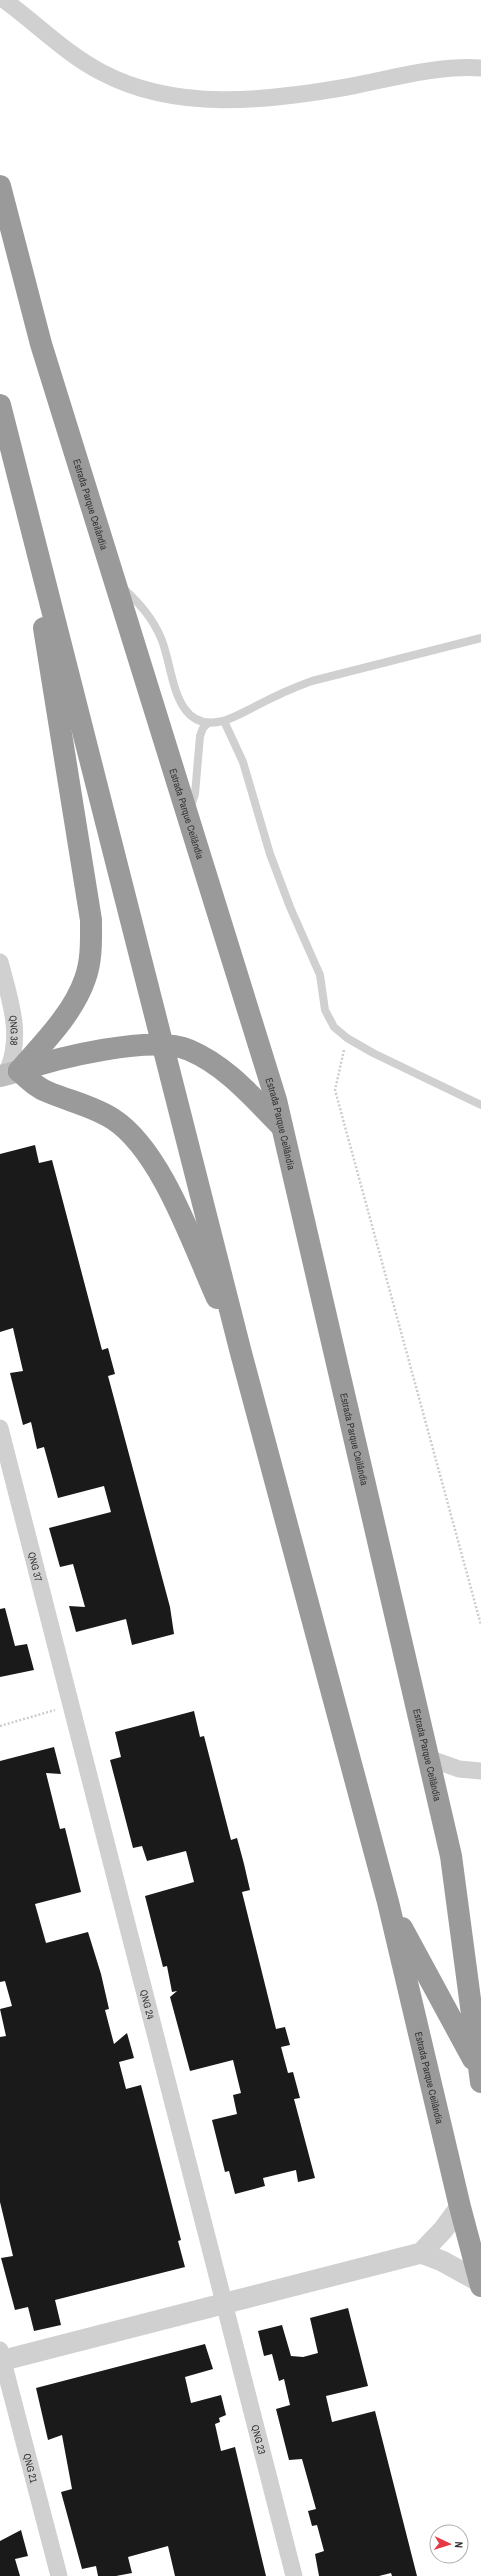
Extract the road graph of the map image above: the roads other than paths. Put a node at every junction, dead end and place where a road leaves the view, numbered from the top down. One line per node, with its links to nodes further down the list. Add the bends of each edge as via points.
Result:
1 (4, 0): 2 (street, via 102,73 134,86 177,97 205,100 284,96 433,71)
2 (481, 68)
3 (0, 186): 7 (highway, Estrada Parque Ceilândia, via 41,344)
4 (0, 405): 5 (highway, Estrada Parque Ceilândia)
5 (5, 446): 6 (highway, Estrada Parque Ceilândia)
6 (24, 502): 13 (highway, Estrada Parque Ceilândia); 14 (highway, via 91,920 91,950 86,978 75,1000 56,1027)
7 (115, 580): 10 (lane, via 144,607 162,638 173,683 183,707); 11 (highway, Estrada Parque Ceilândia)
8 (481, 638): 9 (lane, via 312,681)
9 (224, 721): 10 (lane); 15 (lane, via 243,762 270,854 290,907 320,975 327,1016 334,1027 347,1038 411,1073)
10 (208, 723): 11 (lane, via 200,736 195,794)
11 (188, 816): 16 (highway, Estrada Parque Ceilândia, via 276,1100)
12 (0, 962): 14 (street, QNG 38, via 16,1039)
13 (162, 1044): 14 (highway, via 79,1055); 16 (highway, via 188,1049 210,1061 231,1076); 17 (highway, Estrada Parque Ceilândia)
14 (8, 1074): 17 (highway, via 96,1110 113,1119 132,1135 151,1158 167,1187)
15 (481, 1105)
16 (282, 1127): 20 (highway, Estrada Parque Ceilândia)
17 (241, 1353): 22 (highway, Estrada Parque Ceilândia)
18 (0, 1428): 19 (street, QNG 37)
19 (71, 1706): 27 (street, QNG 24)
20 (428, 1758): 21 (street, via 452,1767); 23 (highway, Estrada Parque Ceilândia, via 451,1856)
21 (481, 1771)
22 (388, 1902): 23 (highway); 24 (highway, Estrada Parque Ceilândia)
23 (480, 2075)
24 (460, 2207): 25 (street); 26 (highway, Estrada Parque Ceilândia)
25 (421, 2253): 26 (street, via 442,2261); 27 (street)
26 (480, 2284)
27 (225, 2303): 28 (street); 30 (street, QNG 23)
28 (1, 2357): 29 (street, QNG 21)
29 (59, 2576)
30 (294, 2576)

